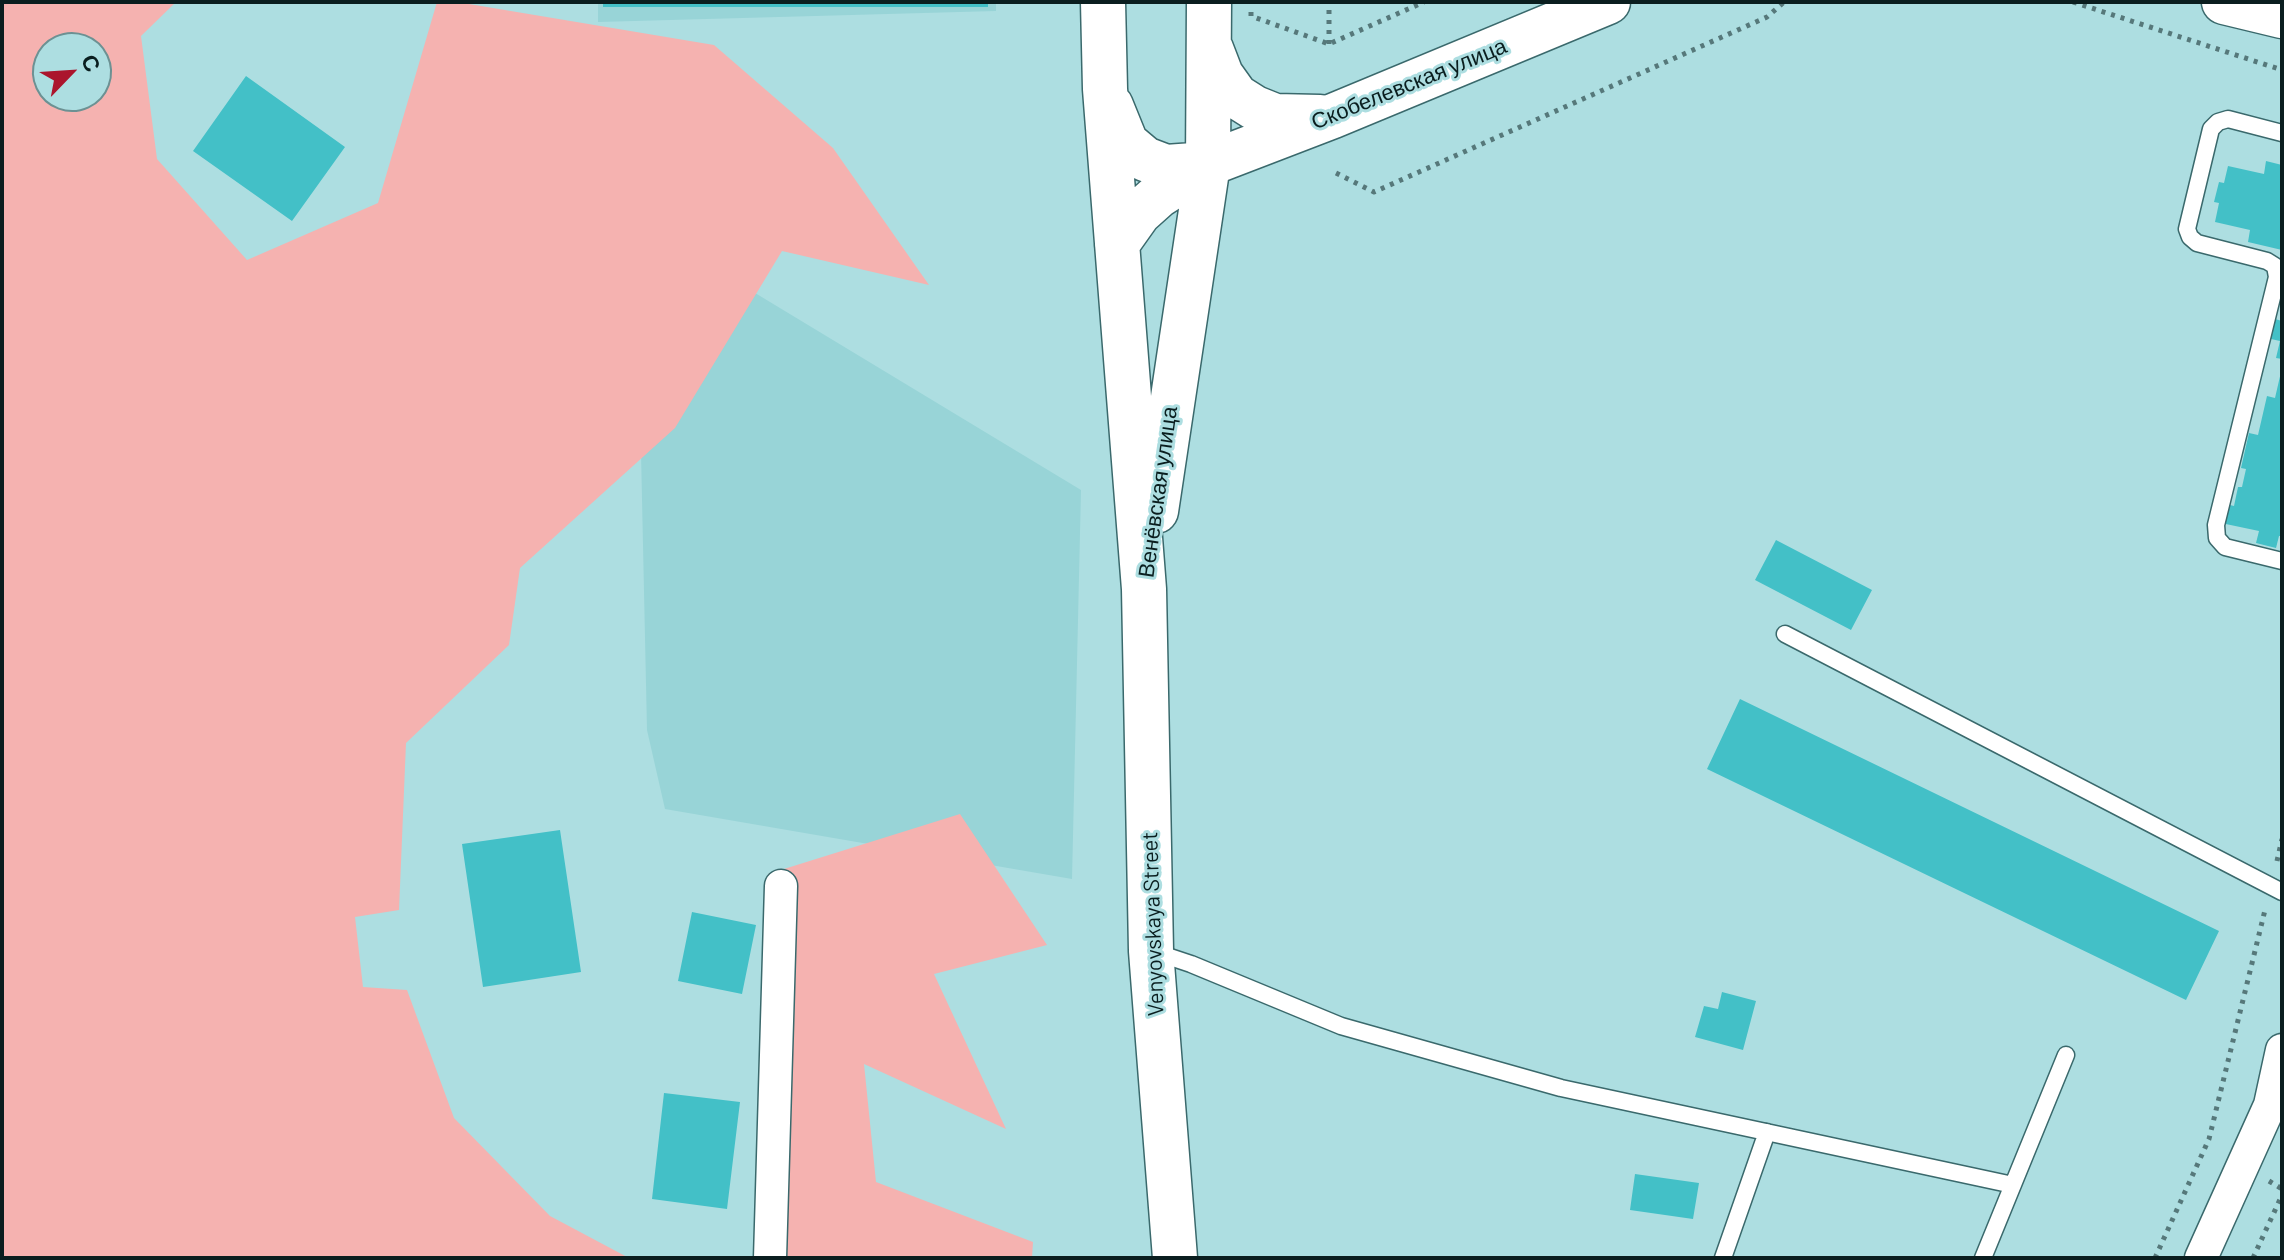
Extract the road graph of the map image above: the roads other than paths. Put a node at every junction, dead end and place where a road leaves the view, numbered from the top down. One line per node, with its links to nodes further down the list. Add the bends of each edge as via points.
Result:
1 (1103, 2): 6 (street, Венёвская улица)
2 (1608, 2): 7 (street, Скобелевская улица)
3 (2224, 2): 4 (street)
4 (2282, 16)
5 (1209, 22): 7 (street, via 1221,75 1236,96 1275,116); 9 (street, Венёвская улица)
6 (1105, 89): 9 (street, via 1126,143 1145,159 1166,167); 10 (street, Венёвская улица)
7 (1333, 116): 9 (street, Скобелевская улица)
8 (2282, 133): 11 (lane, via 2228,119 2211,129 2187,229 2197,243 2275,266 2277,277 2216,525 2225,547)
9 (1208, 164): 10 (street, via 1158,196); 12 (street, Венёвская улица)
10 (1117, 244): 12 (street, Венёвская улица)
11 (2282, 561)
12 (1144, 589): 16 (street, Venyovskaya Street)
13 (1785, 634): 15 (lane)
14 (781, 886): 22 (street)
15 (2276, 889)
16 (1151, 951): 20 (lane, via 1341,1026 1561,1088); 23 (street, Venyovskaya Street)
17 (2282, 1050): 19 (street)
18 (2066, 1055): 21 (lane)
19 (2276, 1107): 26 (street)
20 (1767, 1132): 21 (lane); 24 (lane)
21 (2013, 1185): 25 (lane)
22 (770, 1258)
23 (1175, 1258)
24 (1723, 1258)
25 (1983, 1258)
26 (2201, 1258)

